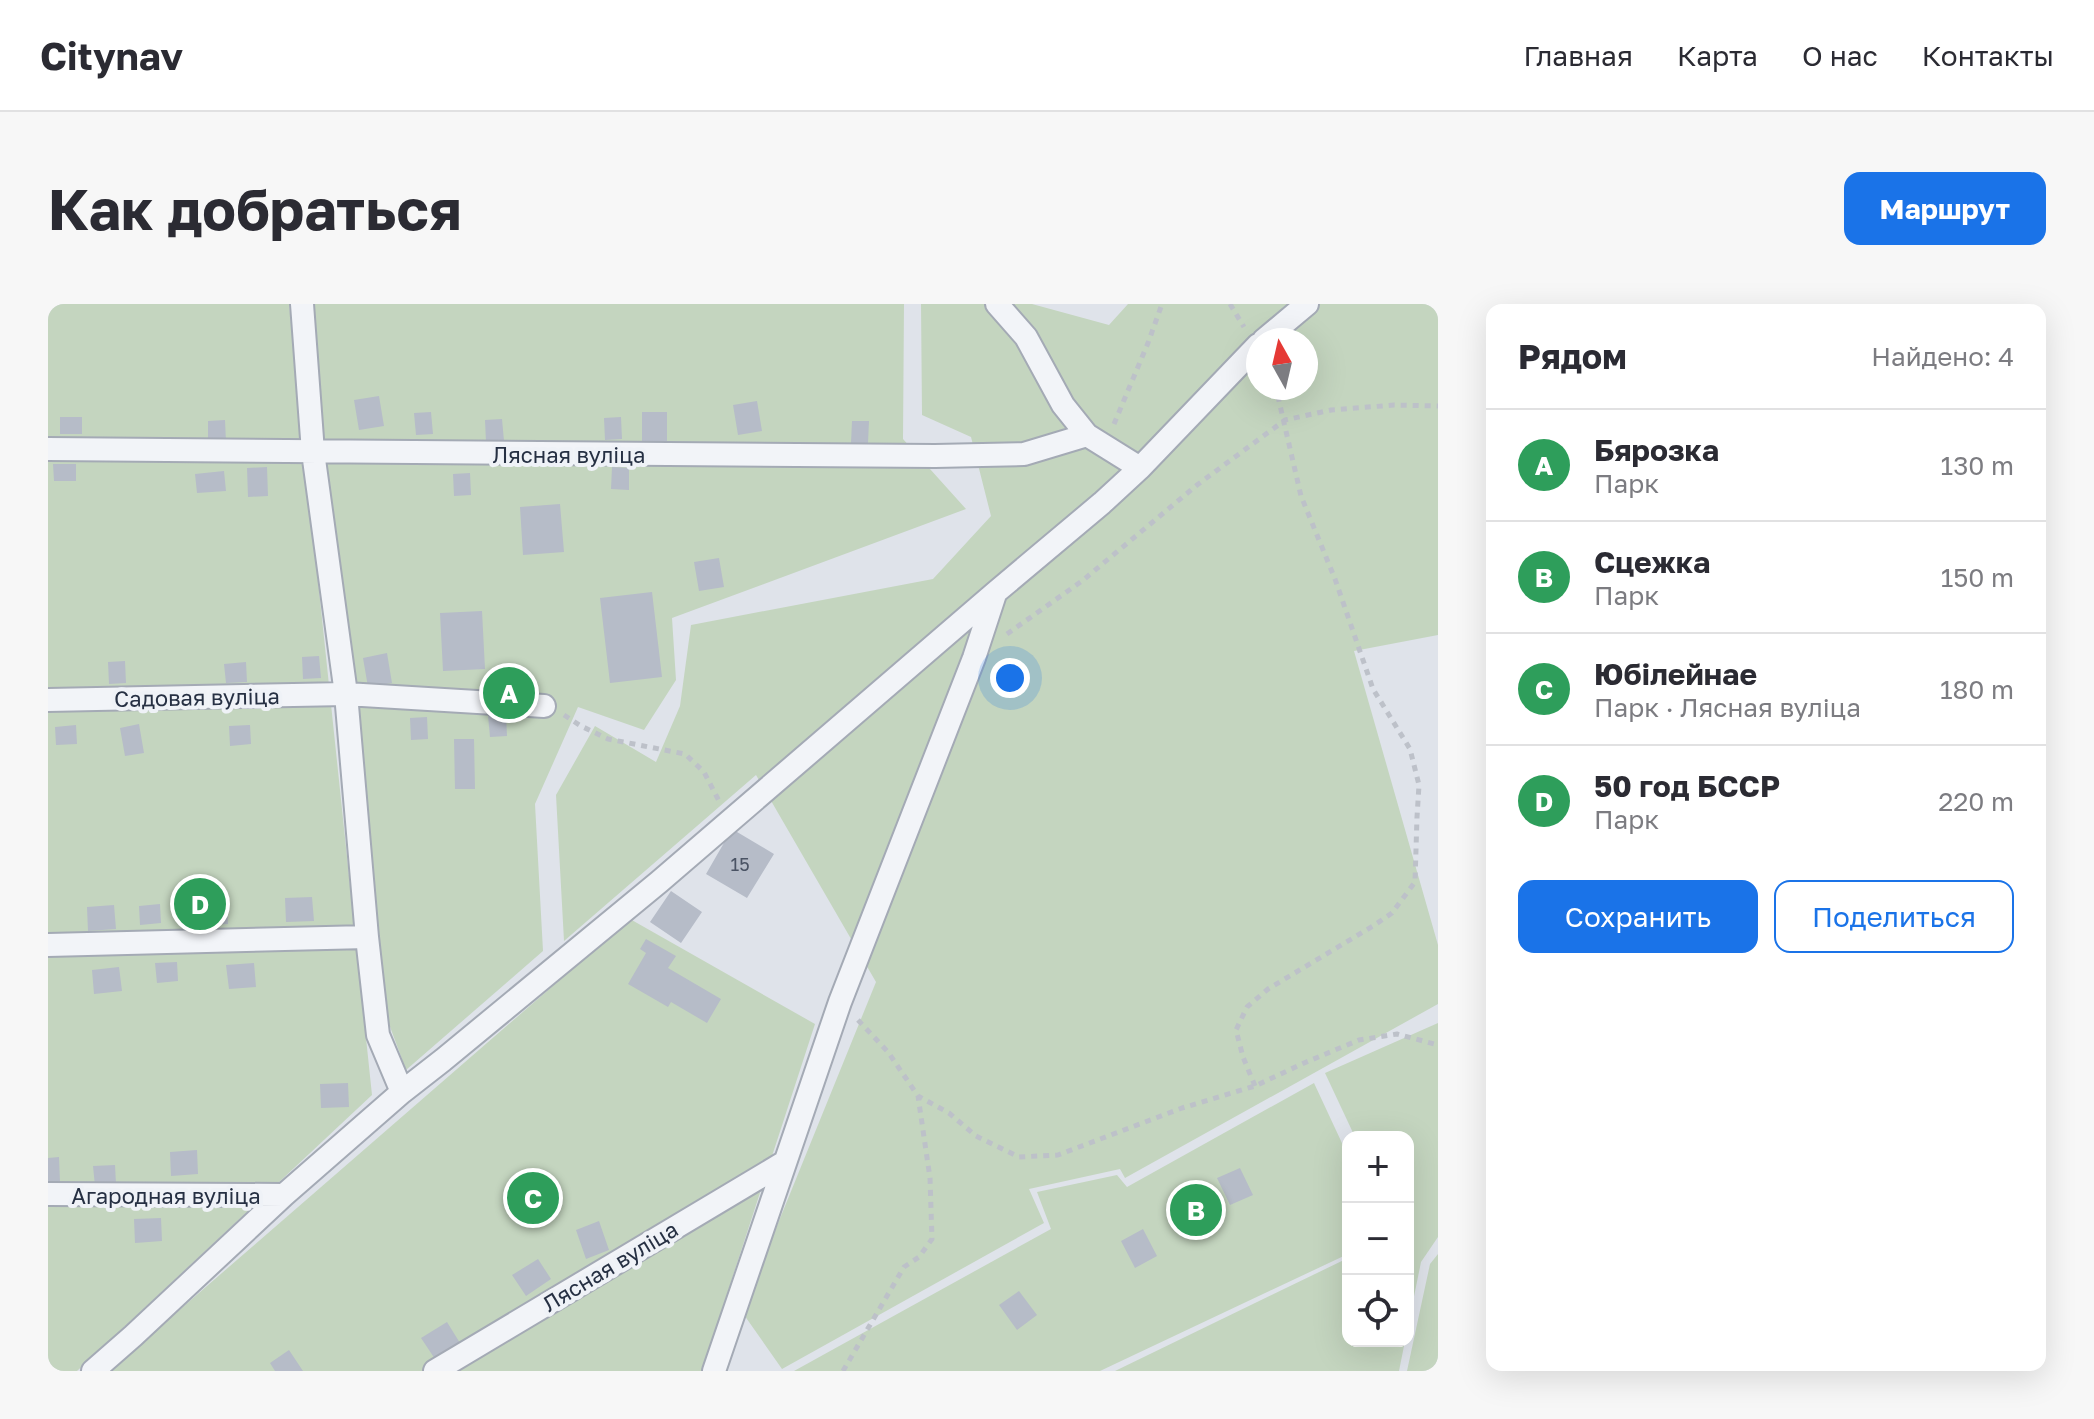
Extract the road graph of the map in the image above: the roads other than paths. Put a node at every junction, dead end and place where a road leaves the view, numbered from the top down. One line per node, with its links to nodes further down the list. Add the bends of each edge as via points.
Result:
1 (302, 304): 8 (street)
2 (997, 304): 6 (street, via 1026,337 1063,405)
3 (1307, 304): 4 (street)
4 (1278, 328)
5 (1246, 358): 9 (street)
6 (1095, 441): 8 (street, Лясная вуліца, via 1024,454 919,456); 9 (street)
7 (48, 449): 8 (street, Лясная вуліца)
8 (313, 452): 11 (street)
9 (1140, 468): 10 (street)
10 (996, 592): 16 (street); 17 (street)
11 (346, 694): 12 (street, Садовая вуліца); 13 (street, Садовая вуліца); 14 (street)
12 (48, 700)
13 (544, 706)
14 (367, 937): 15 (street); 16 (street, via 378,1035)
15 (48, 945)
16 (402, 1092): 19 (street)
17 (785, 1162): 21 (street, Лясная вуліца); 22 (street)
18 (48, 1194): 19 (street, Агародная вуліца)
19 (284, 1195): 20 (street)
20 (93, 1371)
21 (435, 1371)
22 (714, 1371)

